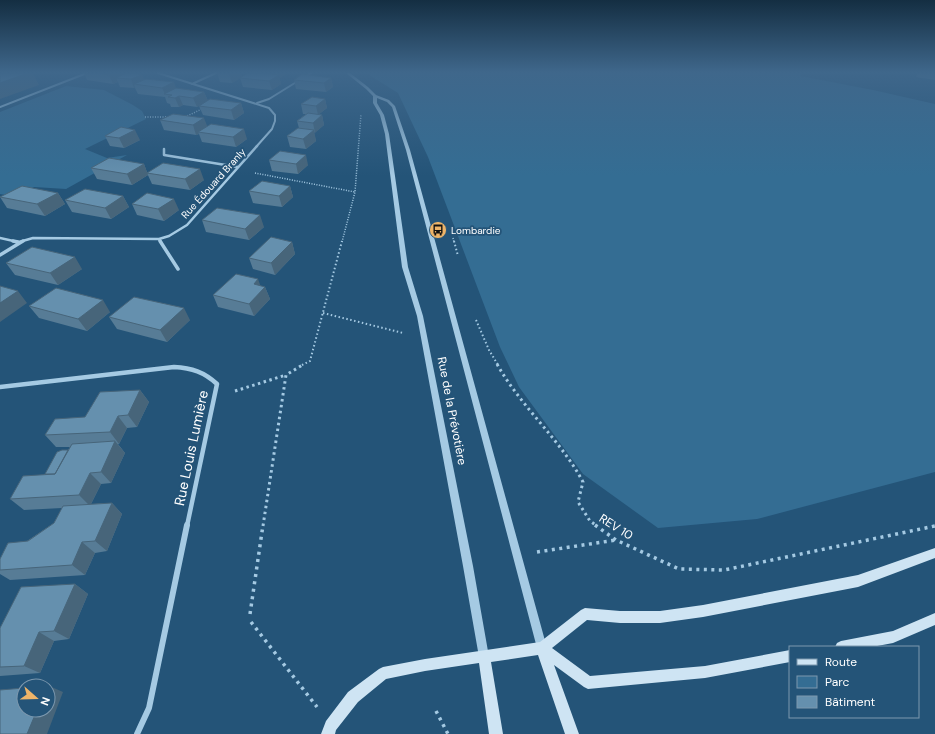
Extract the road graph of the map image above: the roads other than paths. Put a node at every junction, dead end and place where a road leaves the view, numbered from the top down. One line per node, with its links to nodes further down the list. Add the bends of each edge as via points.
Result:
1 (267, 107): 5 (street, Rue Édouard Branly, via 276,117 276,122)
2 (377, 107): 17 (street, Rue de la Prévotière, via 387,134 405,267 420,316)
3 (394, 107): 15 (street, Rue de la Prévotière, via 408,150)
4 (164, 149): 5 (street, via 164,155)
5 (238, 168): 7 (street, Rue Édouard Branly, via 187,226)
6 (0, 238): 8 (street, Rue Édouard Branly)
7 (159, 239): 8 (street, Rue Édouard Branly, via 38,238); 10 (street)
8 (19, 242): 9 (street, Rue Édouard Branly)
9 (0, 255)
10 (178, 269)
11 (0, 386): 19 (street, Rue Louis Lumière, via 174,366 196,369 208,375 217,384 149,708)
12 (935, 553): 15 (main road, via 858,581 703,611 660,617 585,614)
13 (935, 619): 14 (main road, via 893,638)
14 (847, 646)
15 (542, 648): 16 (main road, via 588,683 705,672); 17 (main road); 21 (main road)
16 (789, 656)
17 (484, 657): 18 (main road, via 425,664 383,673 353,697); 20 (main road, Rue de la Prévotière)
18 (329, 730)
19 (137, 734)
20 (496, 734)
21 (572, 734)

